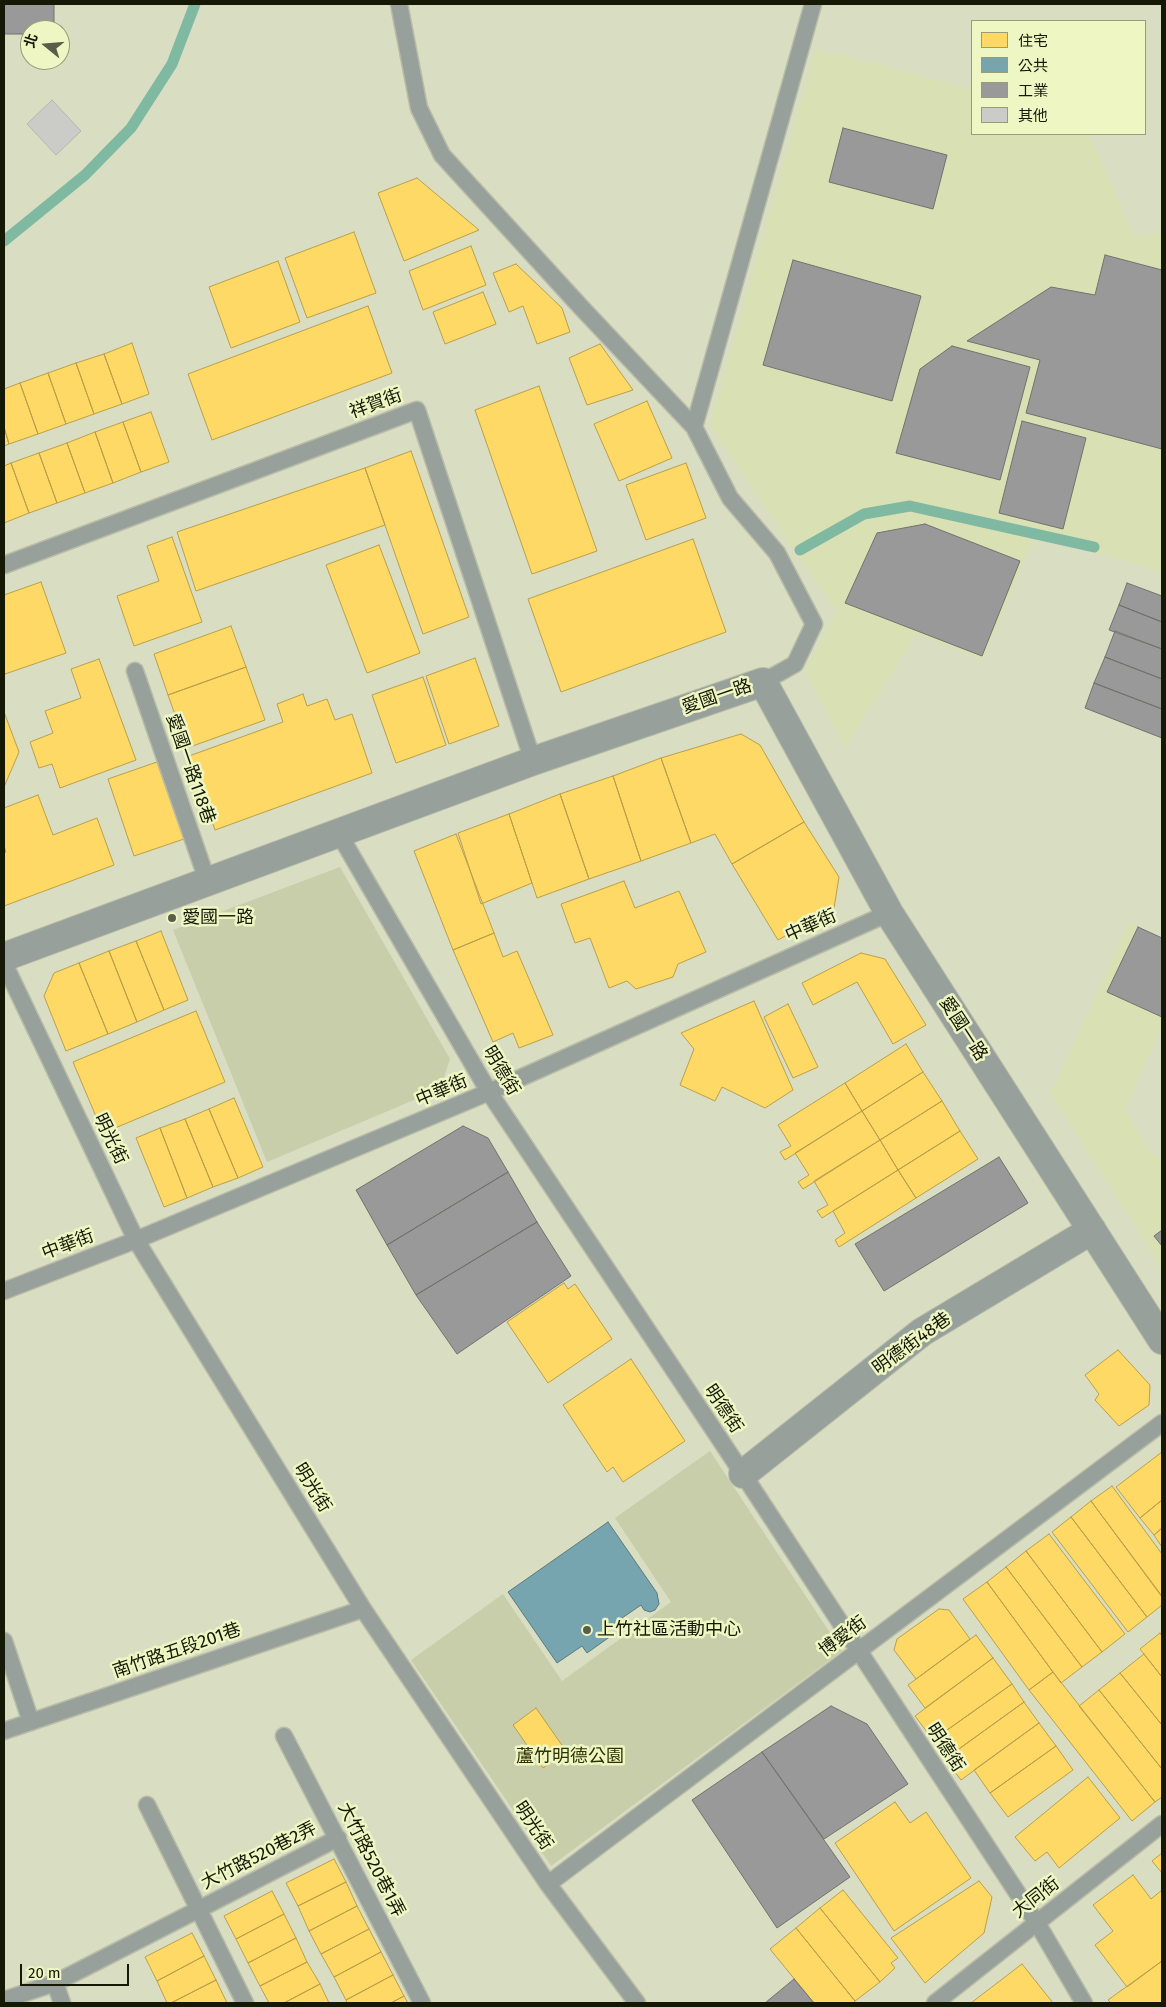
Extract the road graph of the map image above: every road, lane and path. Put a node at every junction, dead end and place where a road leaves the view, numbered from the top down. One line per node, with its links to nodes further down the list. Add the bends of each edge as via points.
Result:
1 (399, 4): 3 (lane, via 418,108 442,155)
2 (813, 4): 3 (lane)
3 (694, 427): 6 (lane, via 730,498 777,553 814,624 795,664)
4 (4, 565): 7 (lane, 祥賀街, via 417,410)
5 (135, 671): 9 (lane, 愛國一路118巷)
6 (763, 682): 7 (street, 愛國一路); 10 (street, 愛國一路)
7 (533, 761): 8 (street, 愛國一路)
8 (338, 832): 9 (street, 愛國一路); 13 (lane, 明德街)
9 (207, 880): 11 (street, 愛國一路)
10 (889, 913): 13 (lane, 中華街); 14 (street, 愛國一路)
11 (4, 957)
12 (4, 963): 15 (lane, 明光街)
13 (490, 1092): 15 (lane, 中華街); 19 (lane, 明德街)
14 (1092, 1230): 17 (street, 愛國一路); 19 (street, 明德街48巷, via 922,1332)
15 (136, 1240): 16 (lane, 中華街); 20 (lane, 明光街)
16 (4, 1292)
17 (1162, 1340)
18 (1162, 1422): 22 (lane, 博愛街)
19 (743, 1474): 22 (lane, 明德街)
20 (363, 1609): 23 (lane, 南竹路五段201巷); 29 (lane, 明光街)
21 (4, 1641): 23 (lane)
22 (858, 1651): 29 (lane, 博愛街); 31 (lane, 明德街)
23 (31, 1722): 24 (lane, 南竹路五段201巷)
24 (4, 1731)
25 (284, 1736): 28 (lane, 大竹路520巷1弄)
26 (147, 1805): 30 (lane, 大竹路520巷2弄)
27 (1162, 1824): 31 (lane, 大同街)
28 (338, 1838): 30 (lane, 大竹路520巷2弄); 36 (lane, 大竹路520巷1弄)
29 (548, 1884): 37 (lane, 明光街)
30 (199, 1910): 32 (lane, 大竹路520巷2弄); 35 (lane, 大竹路520巷2弄)
31 (1037, 1923): 38 (lane, 大同街); 39 (lane, 明德街)
32 (55, 1983): 33 (lane, 大竹路520巷2弄); 34 (lane)
33 (4, 2000)
34 (62, 2003)
35 (245, 2003)
36 (422, 2003)
37 (637, 2003)
38 (936, 2003)
39 (1084, 2003)

